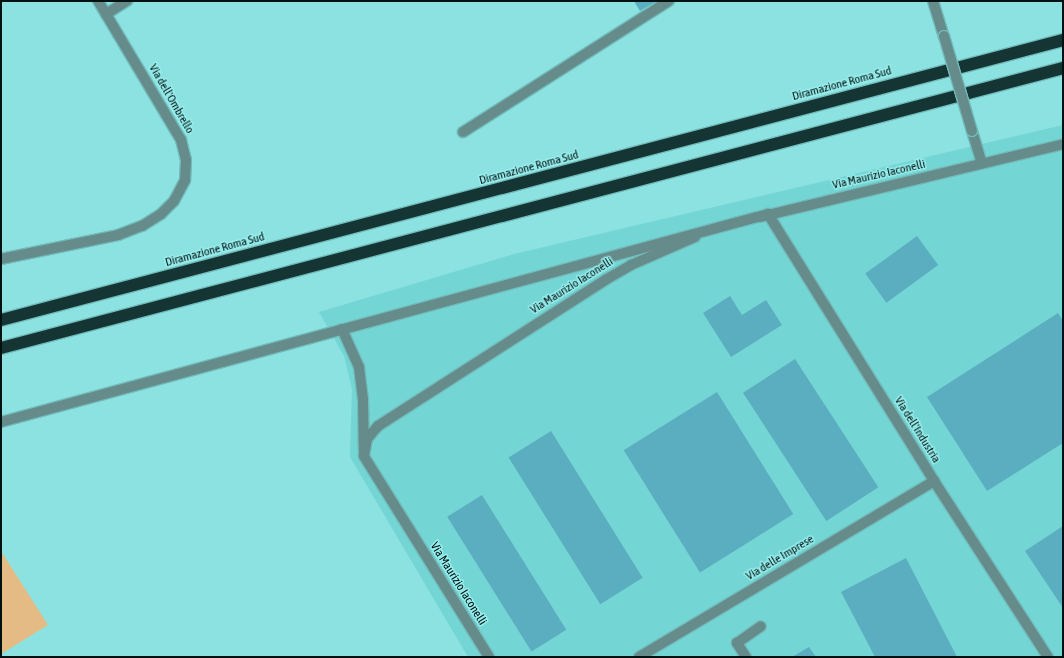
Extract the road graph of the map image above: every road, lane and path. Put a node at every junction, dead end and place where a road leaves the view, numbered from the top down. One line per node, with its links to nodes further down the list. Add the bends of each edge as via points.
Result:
1 (98, 1): 5 (street, Via dell'Ombrello)
2 (127, 1): 5 (street)
3 (669, 1): 8 (street)
4 (933, 1): 10 (street, bridge)
5 (106, 14): 12 (street, Via dell'Ombrello, via 181,140 186,160 185,180 174,201 161,214 142,226 118,235)
6 (1063, 40): 13 (highway, Diramazione Roma Sud)
7 (1063, 68): 15 (highway)
8 (463, 132)
9 (1063, 144): 10 (street, Via Maurizio Iaconelli)
10 (982, 164): 11 (street, Via Maurizio Iaconelli)
11 (768, 214): 14 (street); 17 (street, Via Maurizio Iaconelli, via 694,238 607,279 378,426 367,439); 18 (street, Via dell'Industria)
12 (1, 259)
13 (1, 320)
14 (342, 329): 16 (street); 17 (street, via 359,367)
15 (1, 348)
16 (1, 422)
17 (364, 456): 20 (street, Via Maurizio Iaconelli)
18 (934, 481): 21 (street, Via delle Imprese); 23 (street, Via dell'Industria)
19 (761, 626): 22 (street, via 737,643)
20 (489, 657)
21 (639, 657)
22 (746, 657)
23 (1048, 657)

